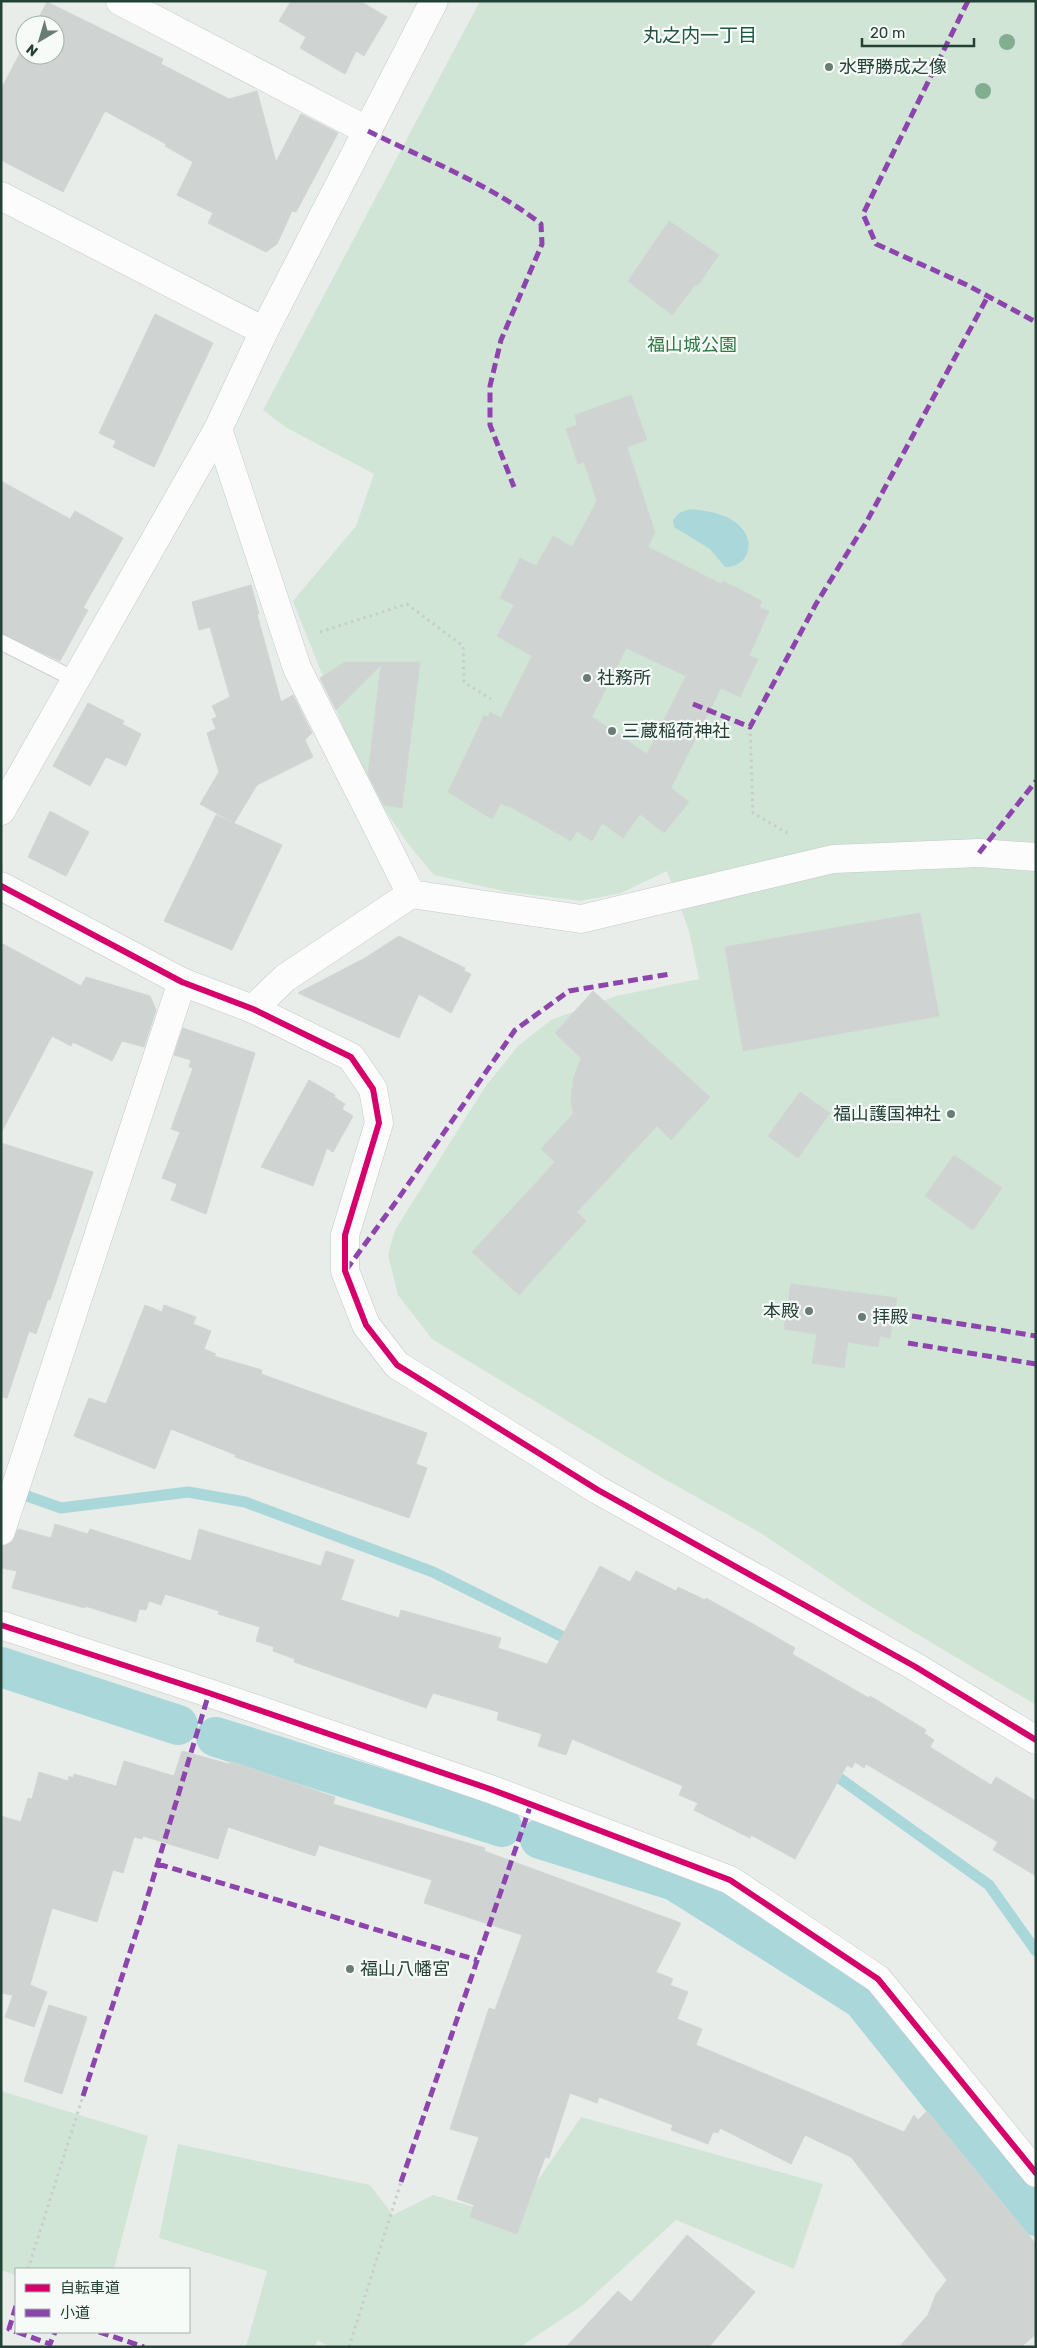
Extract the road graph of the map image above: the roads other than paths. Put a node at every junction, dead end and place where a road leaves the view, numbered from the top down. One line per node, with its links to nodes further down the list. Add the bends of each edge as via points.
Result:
1 (120, 1): 3 (street)
2 (434, 1): 3 (street)
3 (368, 131): 5 (street)
4 (1, 196): 5 (street)
5 (264, 331): 6 (street)
6 (218, 428): 8 (street); 12 (street, via 297,668)
7 (1, 642): 8 (lane)
8 (76, 680): 9 (street)
9 (1, 811)
10 (1036, 857): 12 (street, via 979,854 833,859 581,919)
11 (1, 886): 13 (street)
12 (411, 894): 14 (street, via 285,978)
13 (182, 982): 14 (street); 15 (street)
14 (253, 1009): 17 (street, via 351,1058 372,1089 380,1123 345,1236 345,1271 366,1325 397,1365 598,1490 914,1666)
15 (1, 1531)
16 (1, 1625): 18 (street, via 490,1789 730,1880 878,1979)
17 (1036, 1740)
18 (1036, 2173)

